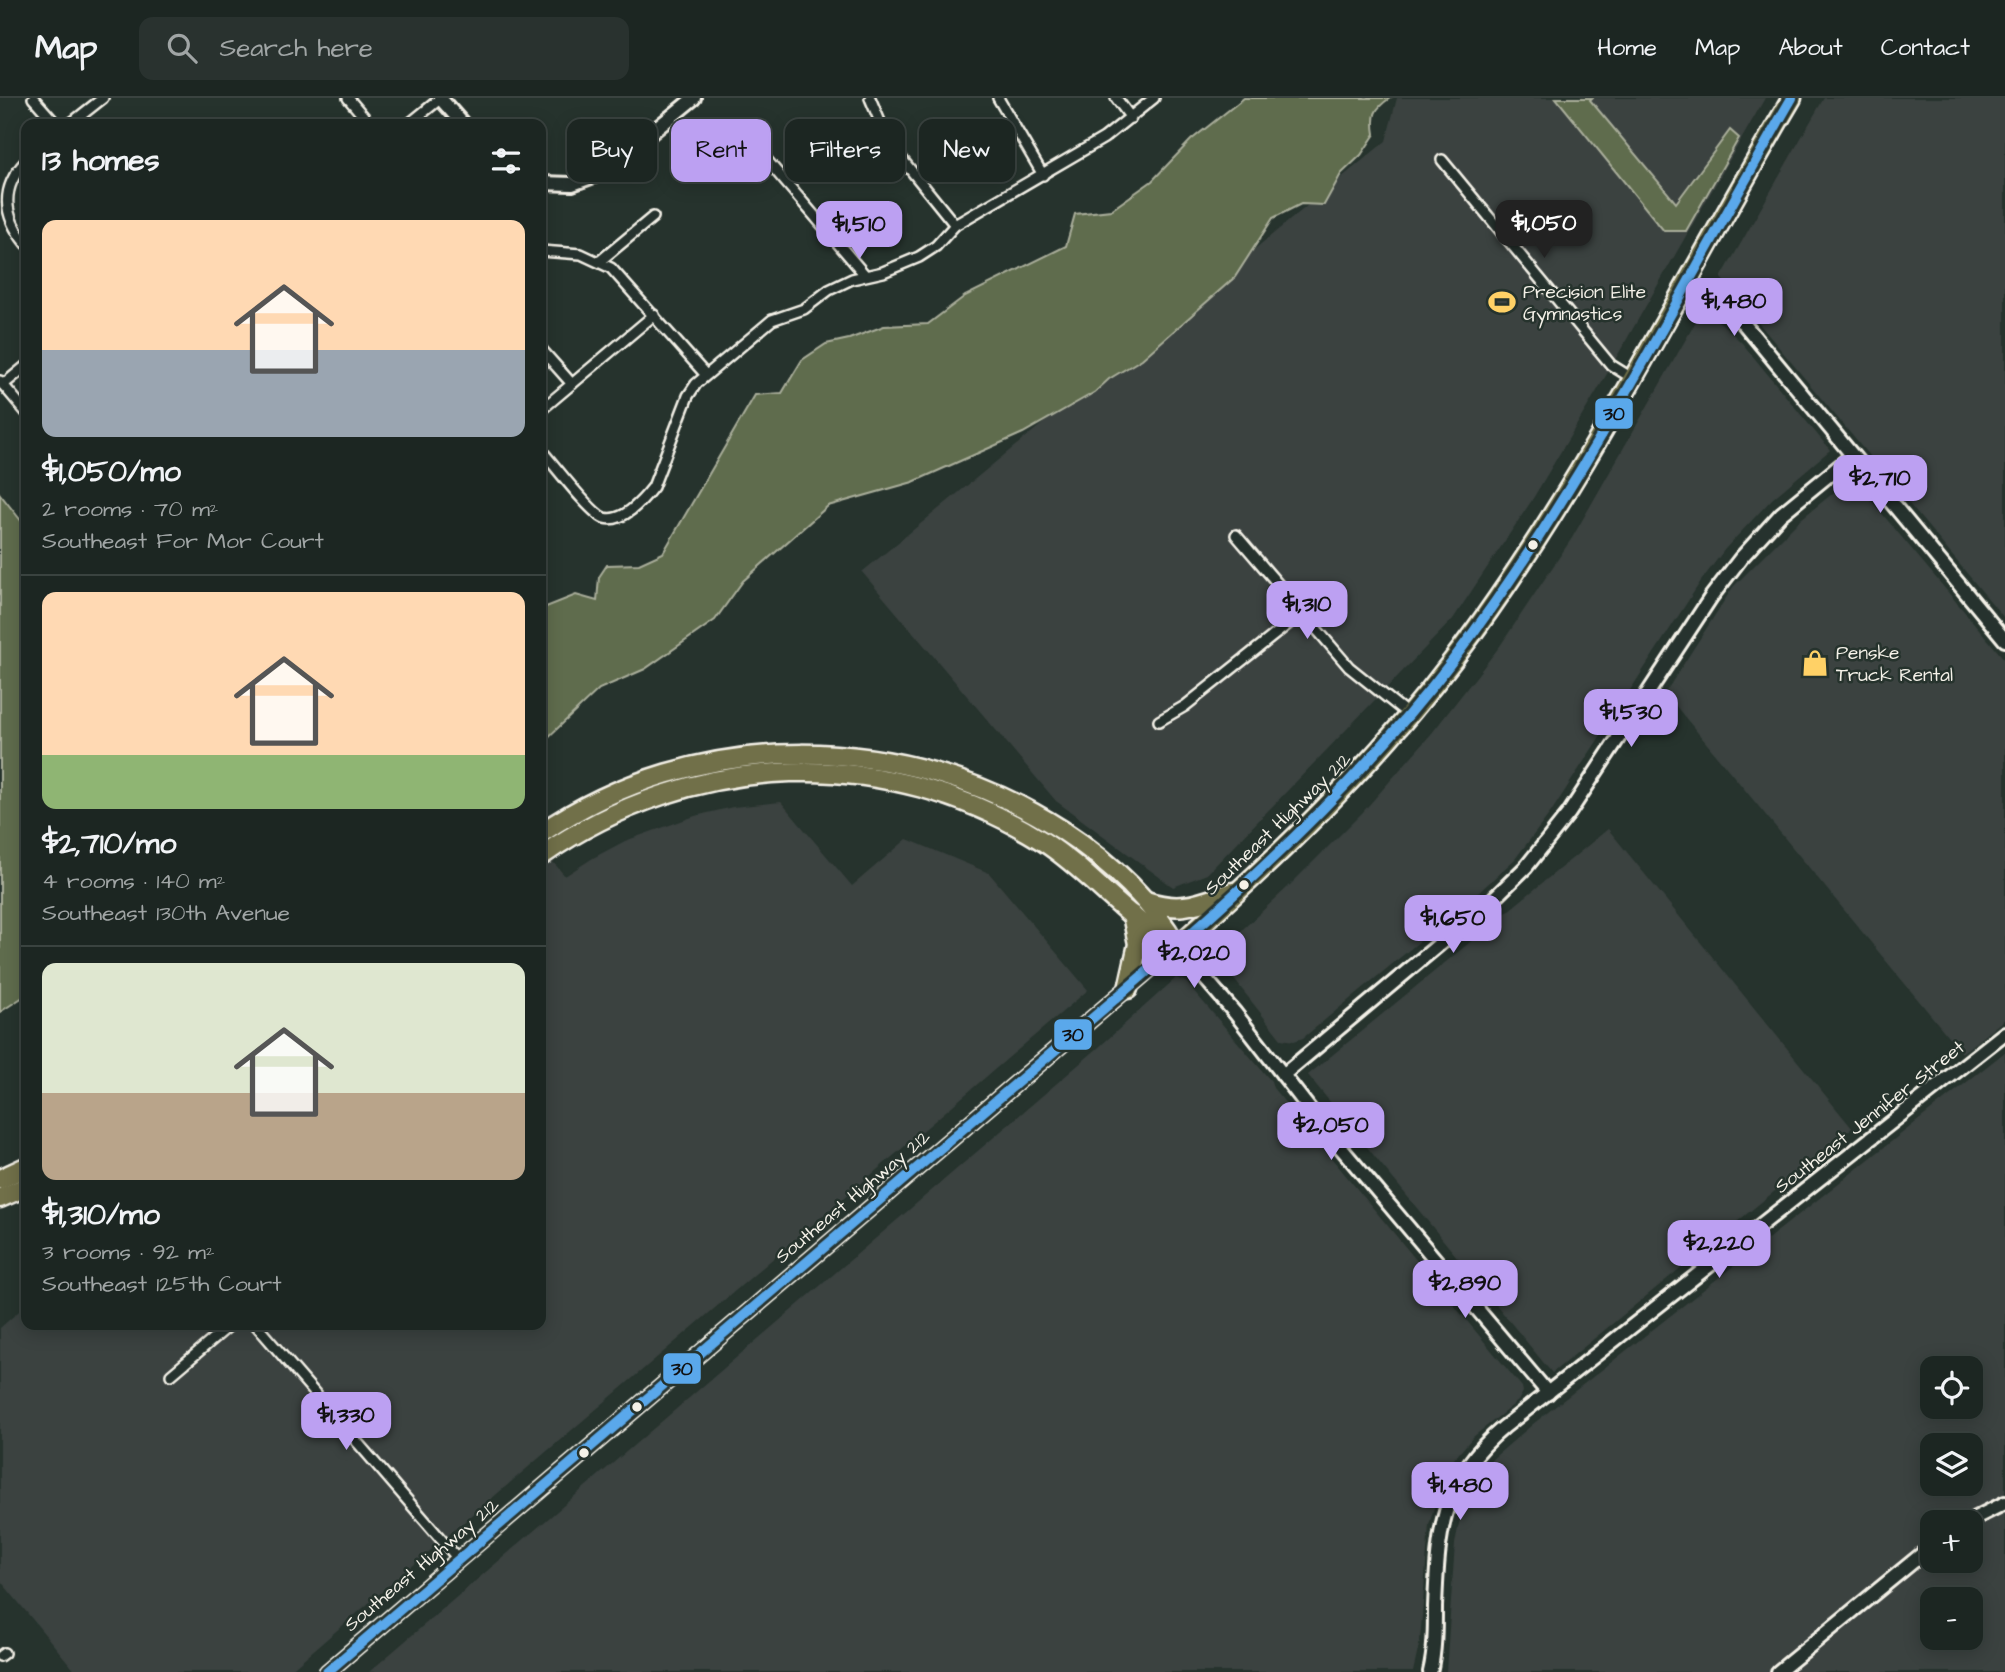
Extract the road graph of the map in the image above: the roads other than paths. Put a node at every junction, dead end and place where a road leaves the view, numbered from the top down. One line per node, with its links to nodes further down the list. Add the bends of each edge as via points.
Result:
1 (33, 98): 12 (street)
2 (103, 98): 13 (street)
3 (348, 98): 14 (street)
4 (441, 98): 15 (street); 16 (main road)
5 (694, 98): 21 (main road, via 602,173 572,184)
6 (870, 98): 23 (street, via 889,143)
7 (998, 98): 20 (street)
8 (1116, 98): 11 (street)
9 (1154, 98): 11 (street)
10 (1792, 98): 28 (highway, Southeast Highway 212)
11 (1131, 118): 20 (street)
12 (52, 119)
13 (76, 119)
14 (366, 119)
15 (415, 119)
16 (459, 119)
17 (1442, 160): 33 (street, via 1611,365)
18 (771, 165): 27 (street)
19 (21, 167): 24 (street, via 11,183 8,212)
20 (1043, 175): 23 (street)
21 (546, 183)
22 (653, 217): 26 (street)
23 (956, 225): 27 (street, via 919,257)
24 (21, 237)
25 (546, 251): 26 (street, via 581,254)
26 (600, 261): 29 (street, via 621,277)
27 (864, 275): 32 (street, via 829,290 804,309 772,320)
28 (1685, 284): 33 (highway, Southeast Highway 212); 39 (main road, via 1717,301 1744,324)
29 (654, 315): 32 (street); 35 (street)
30 (546, 355): 35 (street)
31 (21, 370): 34 (street)
32 (705, 374): 38 (street, via 688,396 653,487 625,514 613,519 597,515)
33 (1632, 378): 43 (highway, Southeast Highway 212, via 1523,561)
34 (2, 383): 36 (street)
35 (572, 384): 37 (street)
36 (21, 406)
37 (546, 406)
38 (546, 456)
39 (1852, 456): 42 (main road); 53 (main road, via 1781,514 1741,558 1569,813 1526,867)
40 (1236, 535): 41 (street)
41 (1302, 613): 43 (street, via 1349,667); 44 (street, via 1185,706)
42 (2005, 640)
43 (1409, 715): 47 (highway, Southeast Highway 212, via 1323,811)
44 (1159, 721)
45 (546, 830): 48 (highway, via 621,790 686,768 752,756 828,753 916,766 996,793 1072,837)
46 (546, 853): 49 (highway, via 599,821 672,791 711,781 759,773 873,777 938,793 1032,835 1066,857)
47 (1240, 890): 48 (highway, via 1188,907); 50 (highway, Southeast Highway 212)
48 (1146, 901): 50 (highway)
49 (1132, 915): 50 (highway, via 1155,935); 51 (highway, via 1138,944)
50 (1178, 946): 51 (main road, Southeast Highway 212); 53 (main road)
51 (1128, 989): 65 (main road, Southeast Highway 212)
52 (2005, 1033): 61 (main road, Southeast Jennifer Street)
53 (1283, 1074): 61 (main road)
54 (21, 1169): 55 (highway)
55 (0, 1178)
56 (21, 1189): 57 (highway)
57 (0, 1198)
58 (224, 1330): 60 (street)
59 (260, 1330): 65 (street)
60 (171, 1375)
61 (1548, 1393): 67 (main road, Southeast Jennifer Street, via 1486,1443 1451,1495 1437,1551)
62 (2005, 1503): 63 (main road)
63 (1983, 1514)
64 (1920, 1556): 68 (main road)
65 (459, 1560): 66 (main road, Southeast Highway 212)
66 (327, 1672)
67 (1430, 1672)
68 (1778, 1672)

